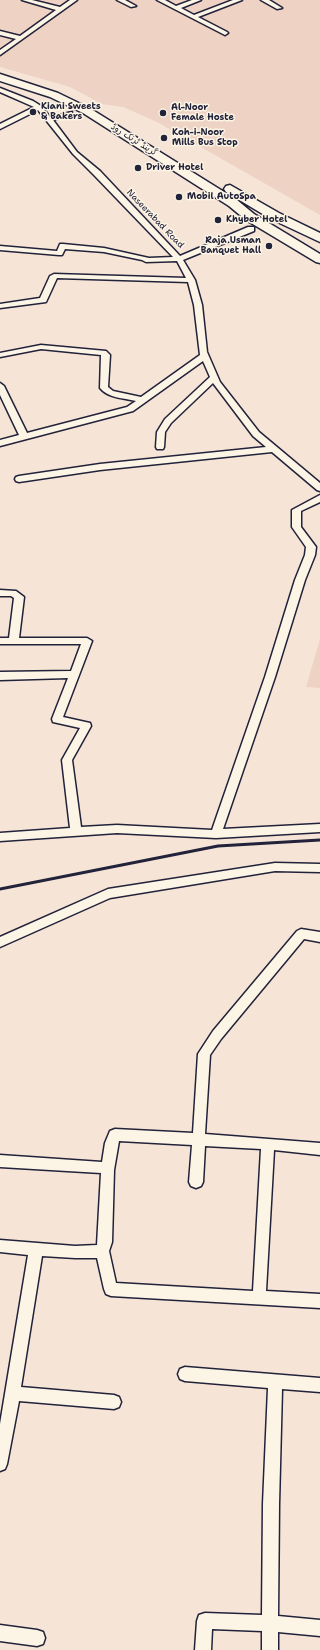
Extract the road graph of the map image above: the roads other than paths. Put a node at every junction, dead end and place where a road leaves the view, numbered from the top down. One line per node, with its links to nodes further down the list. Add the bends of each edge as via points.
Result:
1 (25, 0): 8 (street)
2 (74, 0): 12 (street)
3 (120, 0): 9 (street)
4 (160, 0): 10 (street)
5 (198, 0): 10 (street)
6 (239, 0): 13 (street)
7 (264, 0): 11 (street)
8 (33, 1): 12 (street)
9 (134, 6)
10 (176, 8): 13 (street)
11 (279, 8)
12 (61, 9): 16 (street)
13 (193, 17): 15 (street)
14 (0, 33): 16 (street)
15 (225, 33)
16 (21, 38): 17 (street)
17 (0, 53)
18 (0, 71): 26 (highway, گرینڈ ٹرنک روڈ, via 51,85 91,103)
19 (0, 77): 25 (highway, گرینڈ ٹرنک روڈ, via 54,95 87,111)
20 (0, 90): 21 (street, Naseerabad Road)
21 (40, 107): 23 (street, Naseerabad Road); 24 (street)
22 (70, 113): 23 (street)
23 (49, 119): 32 (street, Naseerabad Road, via 75,153)
24 (0, 127)
25 (233, 203): 31 (highway); 33 (highway, گرینڈ ٹرنک روڈ, via 250,217)
26 (275, 216): 28 (highway, گرینڈ ٹرنک روڈ); 29 (highway)
27 (251, 229): 32 (street)
28 (320, 238)
29 (320, 244)
30 (0, 248): 32 (street, via 59,253 63,246 104,250 146,260)
31 (320, 251)
32 (179, 259): 34 (street, Naseerabad Road)
33 (320, 259)
34 (191, 280): 35 (street, via 54,276 43,300); 37 (street, Naseerabad Road, via 198,304)
35 (0, 306)
36 (0, 355): 40 (street, via 41,347 103,353 106,355 104,388 110,393)
37 (204, 356): 38 (street, Naseerabad Road); 40 (street)
38 (214, 377): 43 (street, via 168,421 161,432); 44 (street, Naseerabad Road, via 256,434)
39 (1, 388): 41 (street)
40 (143, 400): 41 (street, via 130,410)
41 (24, 436): 42 (street)
42 (0, 443)
43 (160, 447)
44 (274, 449): 45 (street, via 100,467); 46 (street, Naseerabad Road)
45 (19, 479)
46 (320, 488)
47 (320, 498): 55 (street, via 297,510 298,532 311,547 310,555)
48 (0, 593): 50 (street, via 13,593 19,597)
49 (0, 641): 50 (street)
50 (14, 641): 51 (street, via 87,641)
51 (74, 674): 52 (street); 54 (street, via 57,719 86,726 67,760)
52 (0, 676)
53 (320, 828): 55 (street)
54 (76, 832): 55 (street, via 117,829); 56 (street)
55 (216, 834)
56 (0, 837)
57 (320, 868): 59 (street, via 275,867 108,894)
58 (320, 937): 60 (street, via 301,934 204,1054)
59 (0, 942)
60 (199, 1139): 61 (street); 64 (street, via 115,1135 112,1139); 65 (street)
61 (268, 1144): 62 (street); 69 (street)
62 (320, 1149)
63 (0, 1161): 64 (street)
64 (108, 1168): 68 (street, via 105,1242)
65 (196, 1182)
66 (0, 1246): 67 (street)
67 (36, 1248): 68 (street, via 76,1252); 74 (street)
68 (102, 1251): 69 (street, via 111,1289)
69 (259, 1297): 70 (street)
70 (320, 1301)
71 (185, 1374): 72 (street)
72 (275, 1381): 73 (street); 77 (street)
73 (320, 1385)
74 (13, 1393): 75 (street); 76 (street)
75 (114, 1402)
76 (0, 1464)
77 (270, 1623): 78 (street); 81 (street, via 205,1621); 82 (street)
78 (320, 1628)
79 (0, 1633): 80 (street)
80 (37, 1638)
81 (204, 1650)
82 (270, 1650)

